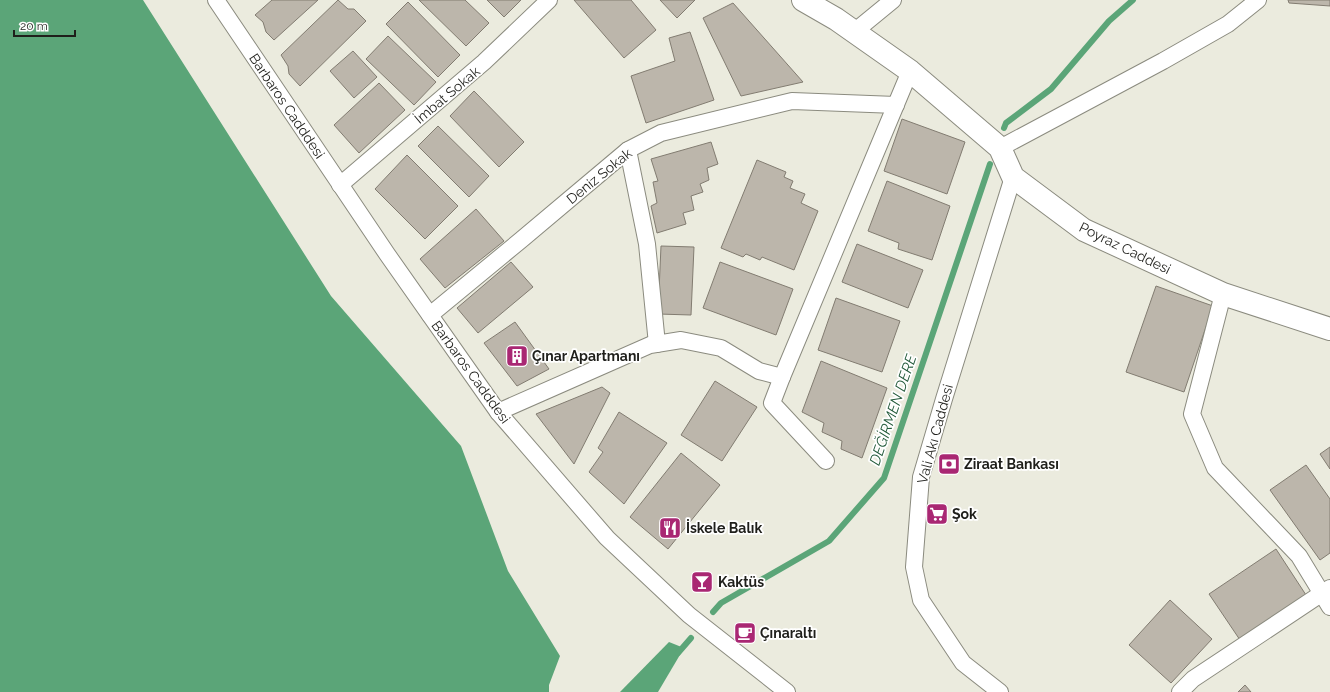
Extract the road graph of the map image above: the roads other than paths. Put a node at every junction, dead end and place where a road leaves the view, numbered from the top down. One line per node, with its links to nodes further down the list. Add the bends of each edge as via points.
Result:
1 (549, 0): 12 (street, İmbat Sokak, via 484,62)
2 (802, 0): 6 (street, Poyraz Caddesi)
3 (893, 0): 6 (street)
4 (1258, 0): 9 (street, via 1228,24)
5 (221, 2): 12 (street, Barbaros Cadddesi)
6 (854, 32): 7 (street, Poyraz Caddesi)
7 (910, 71): 8 (street); 9 (street, Poyraz Caddesi)
8 (896, 105): 10 (street, Deniz Sokak, via 792,101 661,133); 17 (street)
9 (1000, 148): 11 (street, Poyraz Caddesi)
10 (628, 150): 14 (street, Deniz Sokak); 16 (street, via 647,244)
11 (1013, 177): 13 (street, Poyraz Caddesi, via 1084,230); 22 (street, Vali Akı Caddesi, via 921,477 914,567 921,600 963,663)
12 (340, 185): 14 (street, Barbaros Cadddesi)
13 (1223, 294): 15 (street, Poyraz Caddesi); 20 (street, via 1192,414 1215,468 1299,556)
14 (430, 315): 18 (street, Barbaros Cadddesi)
15 (1330, 329)
16 (657, 344): 17 (street, via 681,340 721,348 759,371); 18 (street, via 612,361)
17 (782, 377): 19 (street, via 772,403)
18 (498, 412): 21 (street, Barbaros Cadddesi, via 607,538 689,615)
19 (826, 461)
20 (1328, 596): 23 (street, via 1193,679)
21 (787, 692)
22 (1000, 692)
23 (1180, 692)

